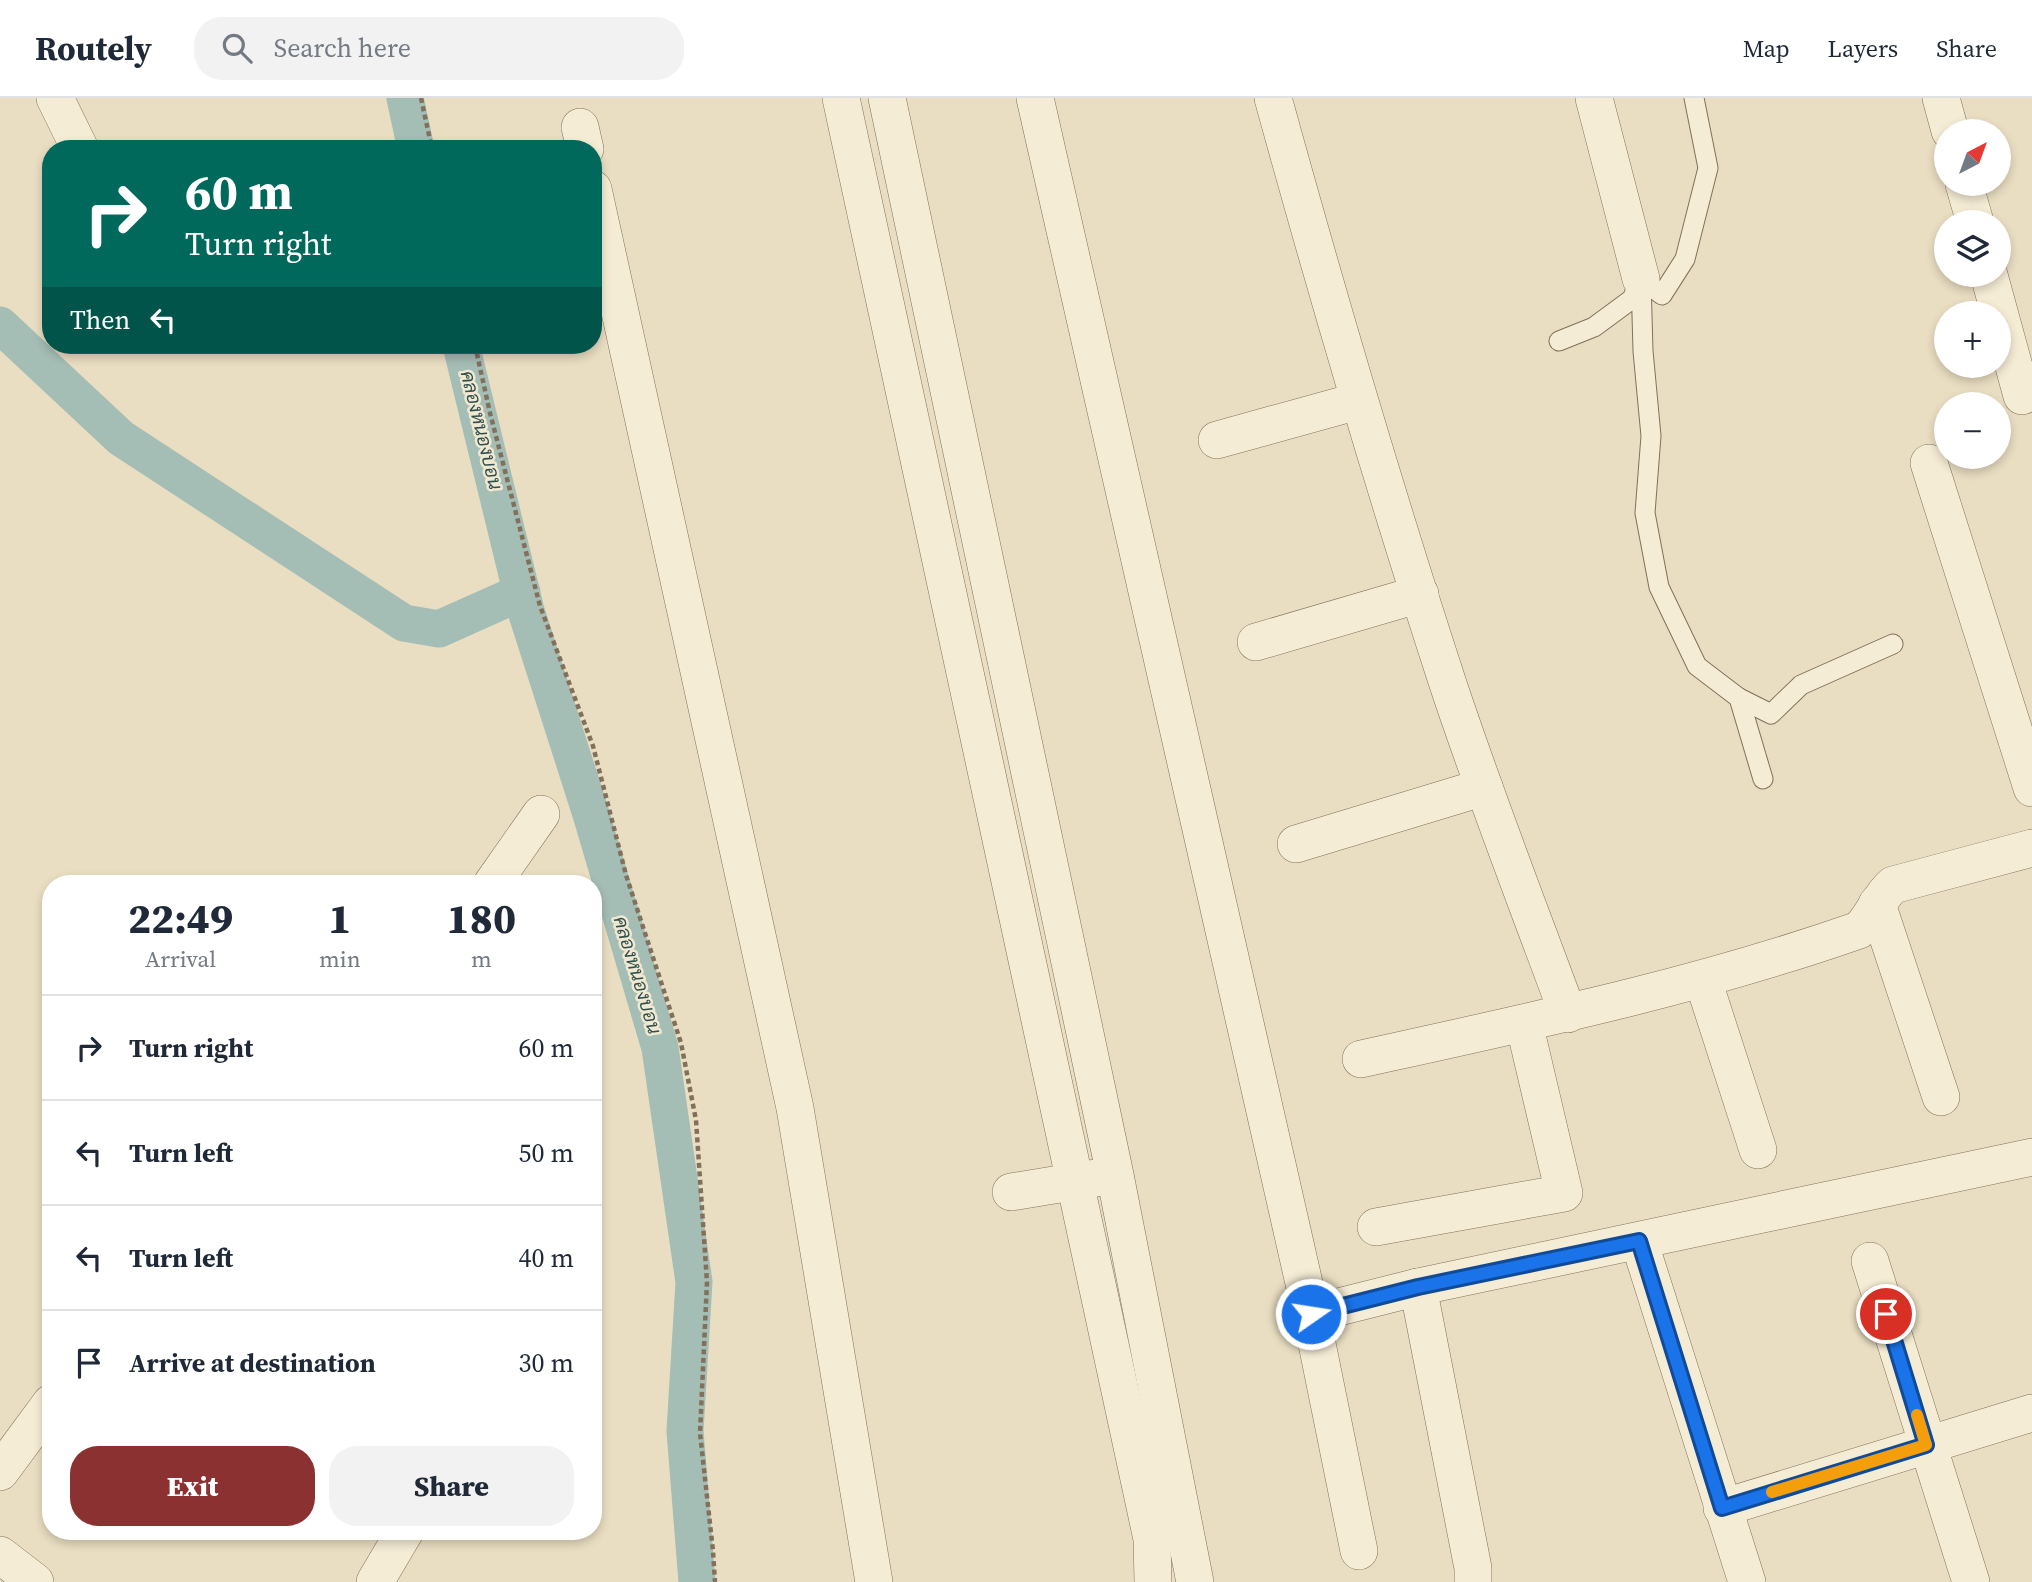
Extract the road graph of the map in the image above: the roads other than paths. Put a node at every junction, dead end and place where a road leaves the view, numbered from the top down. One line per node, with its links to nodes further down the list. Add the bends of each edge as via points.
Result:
1 (55, 98): 10 (street)
2 (841, 98): 39 (street)
3 (887, 98): 38 (street)
4 (1035, 98): 45 (street)
5 (1273, 98): 16 (street)
6 (1594, 98): 12 (street)
7 (1694, 98): 12 (lane, via 1708,168 1685,259 1662,295)
8 (1941, 98): 9 (street)
9 (1947, 119)
10 (76, 140)
11 (602, 229): 56 (street, via 795,1108)
12 (1641, 279): 14 (lane, via 1632,299 1594,327); 22 (lane, via 1651,436 1645,513 1659,587 1697,666)
13 (1992, 287): 15 (street)
14 (1559, 341)
15 (2022, 397)
16 (1358, 401): 17 (street); 19 (street)
17 (1217, 440)
18 (1929, 463): 25 (street)
19 (1420, 594): 20 (street); 24 (street)
20 (1256, 642)
21 (1893, 644): 22 (lane, via 1801,685 1771,714)
22 (1739, 698): 23 (lane)
23 (1763, 779)
24 (1484, 787): 27 (street); 32 (street)
25 (2032, 788)
26 (541, 814): 29 (street)
27 (1296, 844)
28 (2032, 848): 30 (street, via 1893,885)
29 (498, 875)
30 (1877, 904): 31 (street, via 1859,930); 35 (street)
31 (1703, 980): 32 (street); 36 (street)
32 (1568, 1014): 33 (street)
33 (1524, 1023): 34 (street); 41 (street, via 1564,1193)
34 (1361, 1059)
35 (1941, 1097)
36 (1758, 1150)
37 (2032, 1157): 42 (street)
38 (1115, 1175): 39 (street); 58 (street)
39 (1074, 1181): 40 (street); 57 (street, via 1152,1539)
40 (1011, 1192)
41 (1376, 1227)
42 (1639, 1241): 44 (street); 50 (street)
43 (1870, 1261): 48 (street)
44 (1418, 1287): 45 (street); 59 (street, via 1474,1568)
45 (1311, 1314): 52 (street)
46 (2032, 1413): 48 (street)
47 (42, 1415): 49 (street)
48 (1926, 1445): 50 (street); 61 (street)
49 (0, 1472)
50 (1722, 1508): 60 (street)
51 (400, 1540): 55 (street)
52 (1359, 1551)
53 (0, 1555): 54 (street)
54 (35, 1582)
55 (375, 1582)
56 (874, 1582)
57 (1153, 1582)
58 (1195, 1582)
59 (1473, 1582)
60 (1747, 1582)
61 (1971, 1582)

